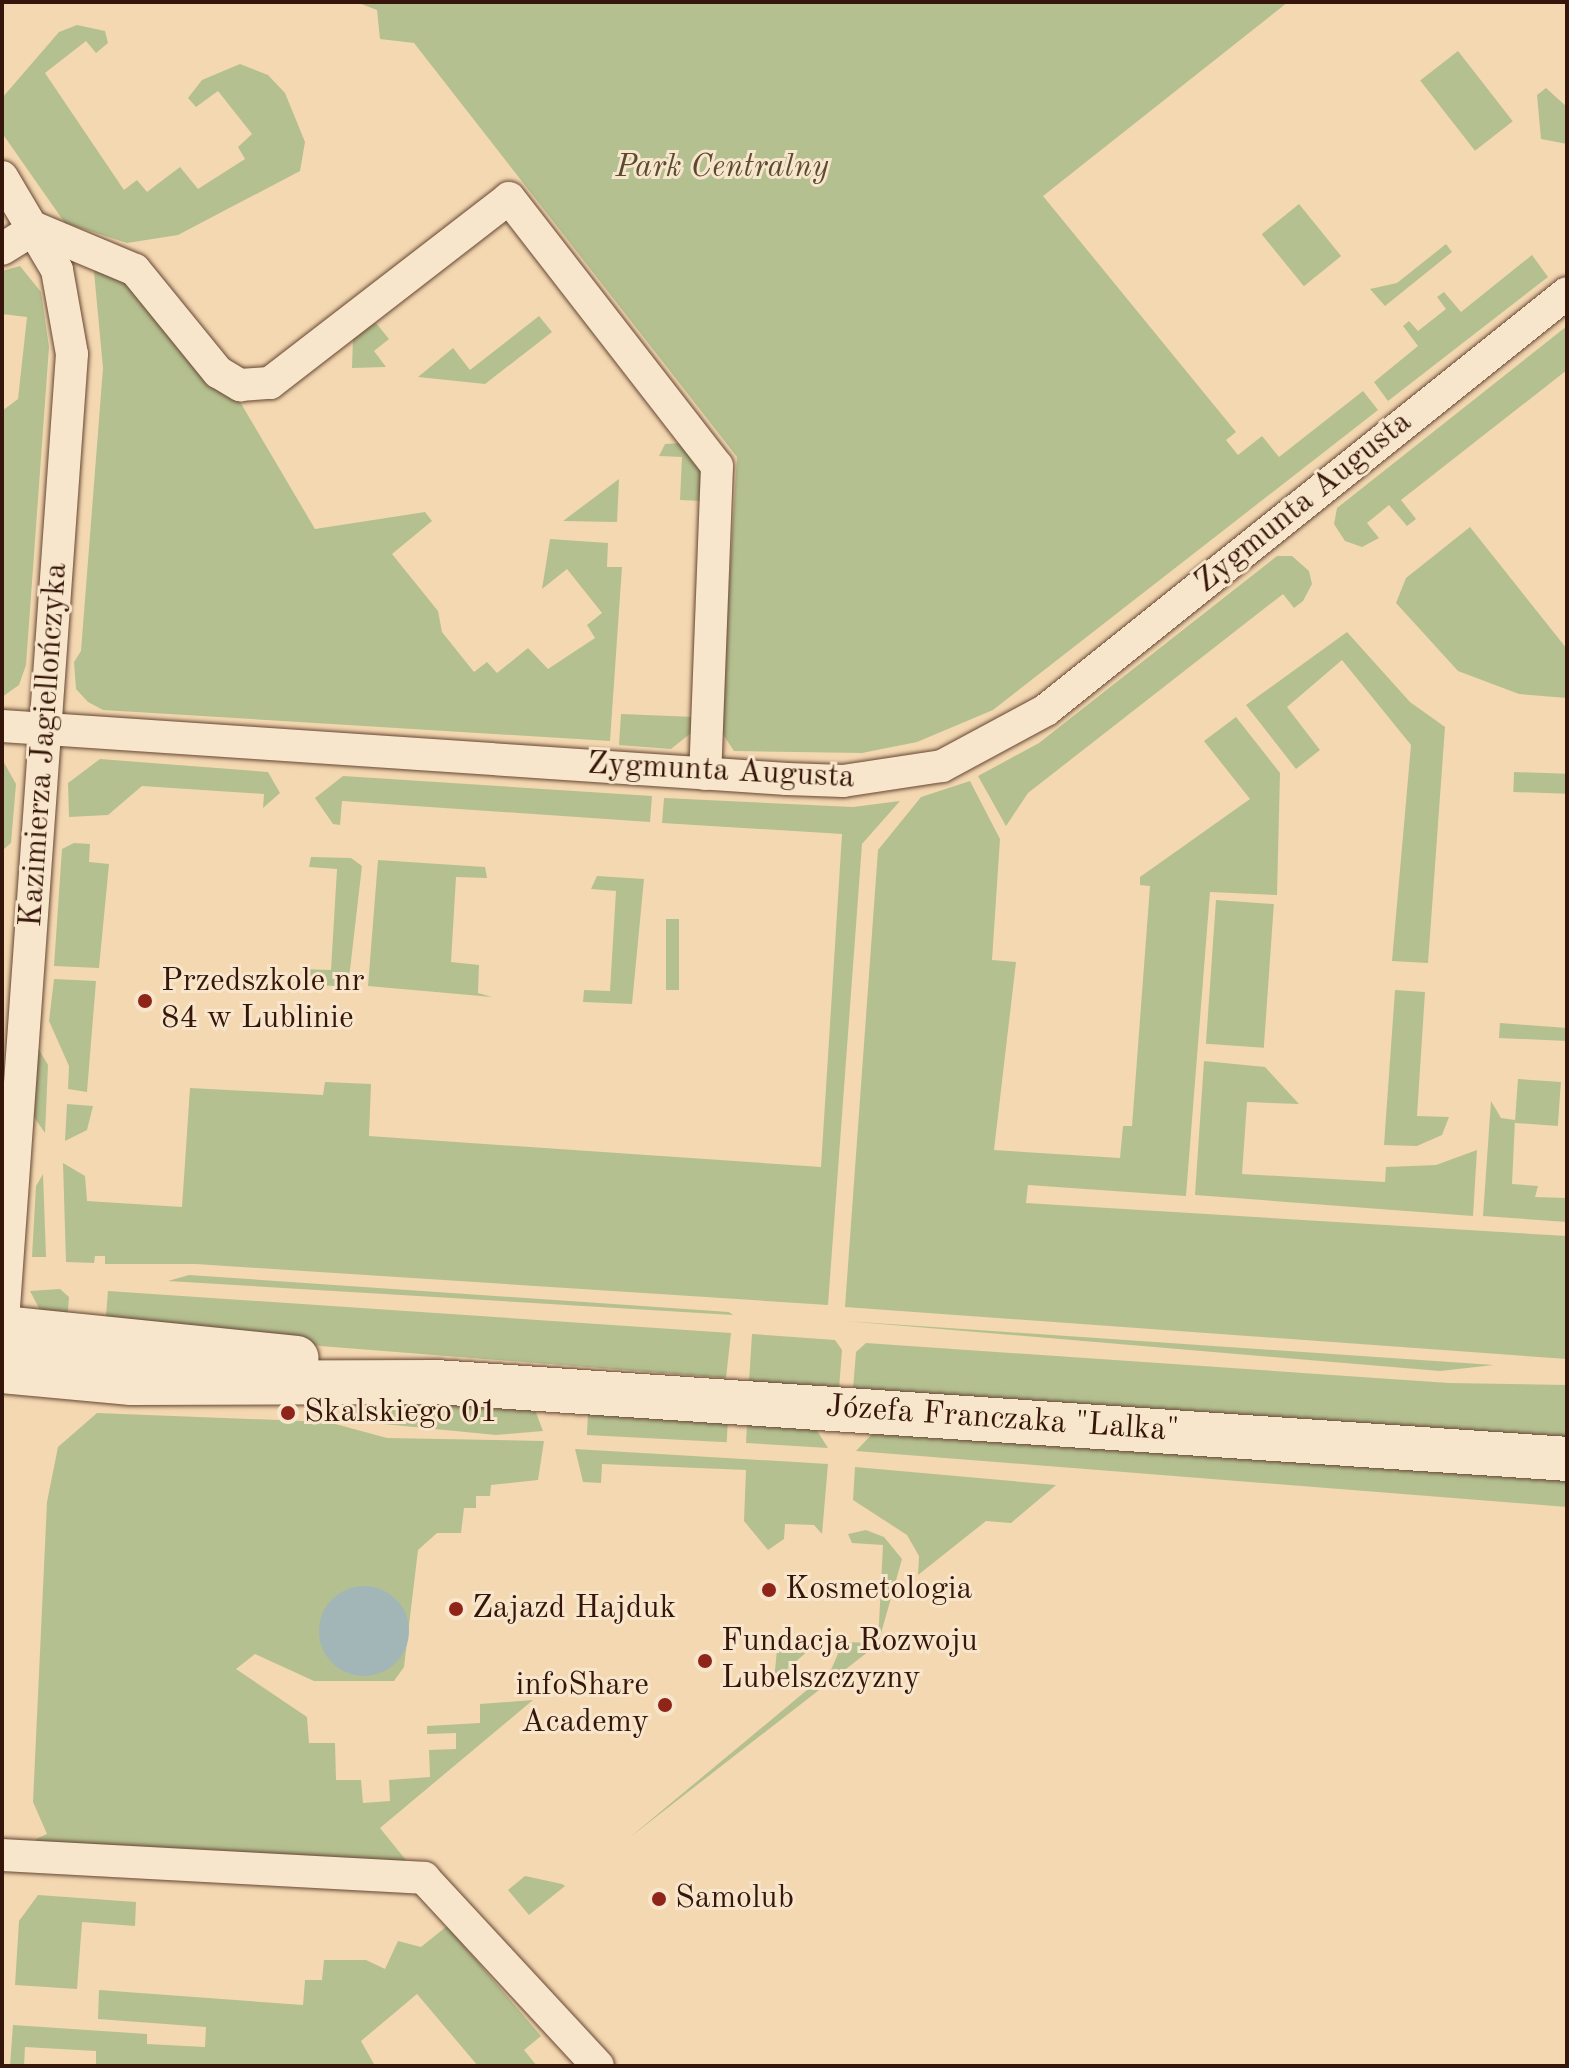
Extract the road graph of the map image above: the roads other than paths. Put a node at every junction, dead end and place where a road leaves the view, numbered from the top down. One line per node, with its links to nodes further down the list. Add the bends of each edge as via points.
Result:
1 (2, 177): 2 (street, Kazimierza Jagiellończyka)
2 (35, 228): 3 (street); 6 (street, Kazimierza Jagiellończyka, via 68,304 72,354); 7 (street, via 135,270 218,372 240,385 270,383 509,198 717,466)
3 (2, 249)
4 (1567, 293): 7 (street, Zygmunta Augusta, via 1004,737 942,766 877,778)
5 (2, 726): 6 (street, Zygmunta Augusta)
6 (47, 727): 7 (street, Zygmunta Augusta); 8 (street, Kazimierza Jagiellończyka)
7 (705, 774)
8 (2, 1328): 9 (street, Kazimierza Jagiellończyka); 11 (street, Józefa Franczaka "Lalka", via 360,1364)
9 (2, 1335)
10 (2, 1371): 11 (street, Józefa Franczaka "Lalka", via 131,1383)
11 (436, 1382): 12 (street, Józefa Franczaka "Lalka")
12 (1567, 1459)
13 (2, 1855): 14 (street, via 424,1878)
14 (598, 2066)

